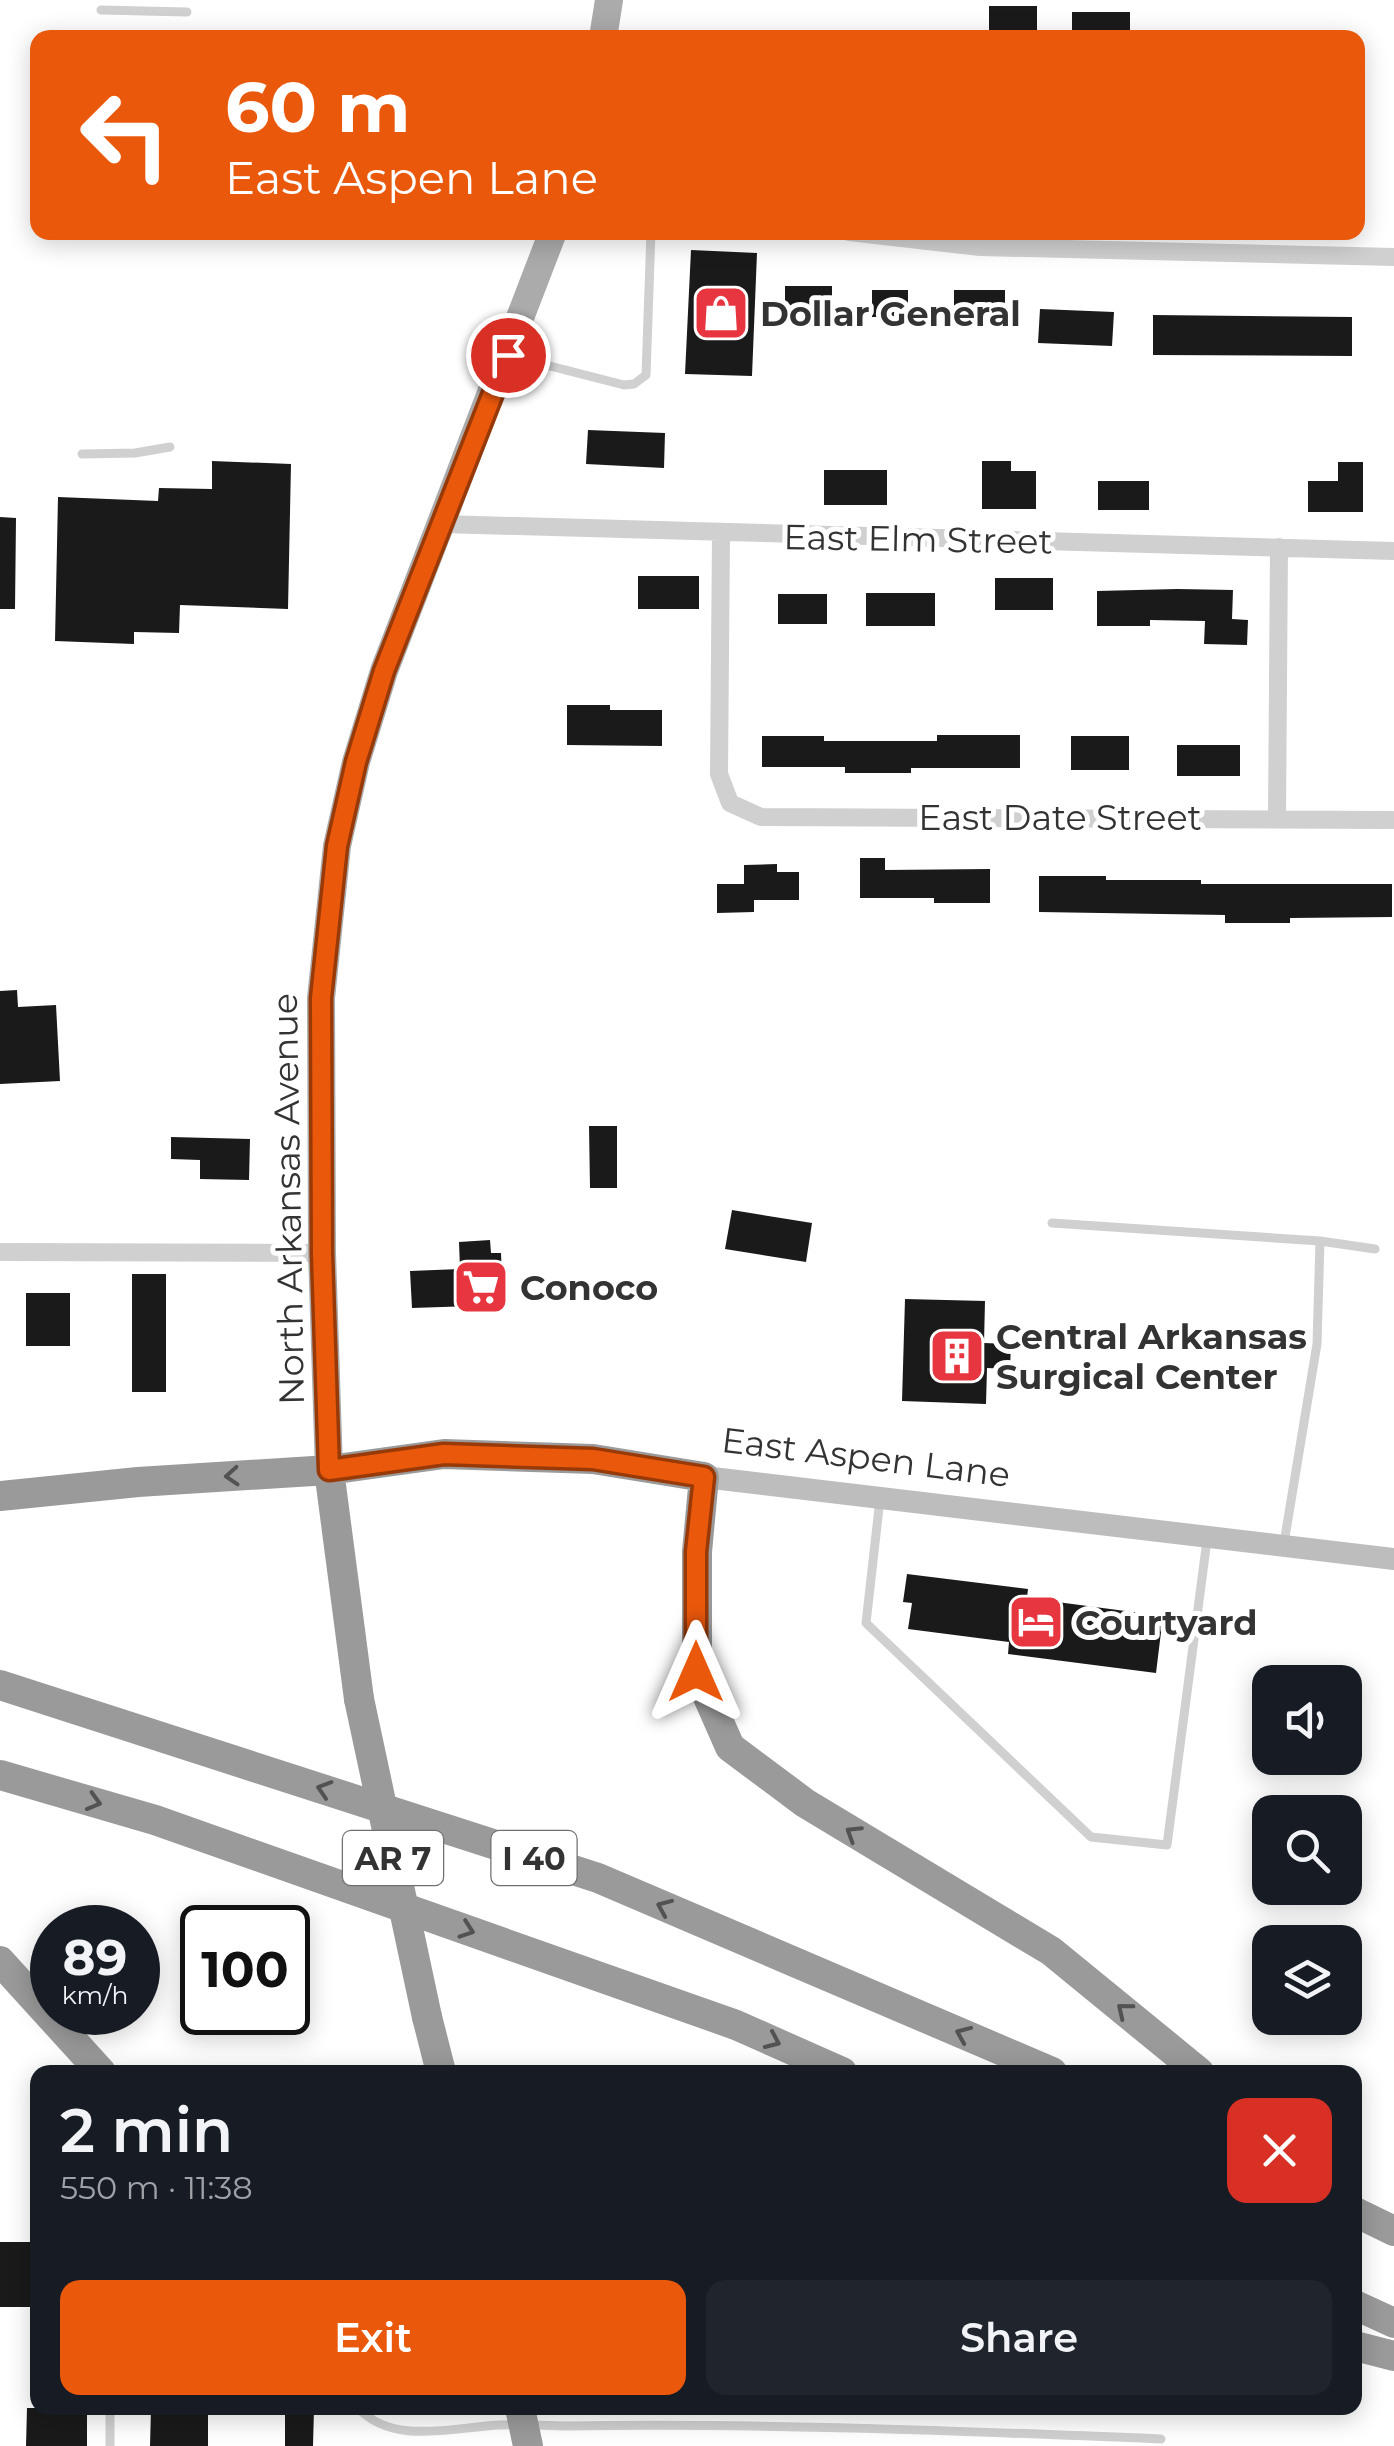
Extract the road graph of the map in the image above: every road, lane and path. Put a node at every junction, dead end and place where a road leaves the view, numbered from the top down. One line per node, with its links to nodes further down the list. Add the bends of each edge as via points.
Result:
1 (609, 0): 4 (main road)
2 (101, 10): 3 (lane)
3 (187, 12)
4 (603, 30)
5 (550, 240): 9 (main road, North Arkansas Avenue / AR 7)
6 (651, 240): 9 (lane, via 646,375 624,385)
7 (919, 240): 8 (street)
8 (1394, 257)
9 (508, 355): 12 (main road, North Arkansas Avenue / AR 7)
10 (170, 447): 11 (lane)
11 (82, 454)
12 (443, 524): 13 (street, East Elm Street); 22 (main road, North Arkansas Avenue / AR 7, via 384,671 337,846 321,998)
13 (721, 534): 14 (street, East Elm Street); 16 (street, East Date Street, via 719,774 730,802 761,817)
14 (1280, 547): 15 (street, East Elm Street); 16 (street)
15 (1394, 551)
16 (1277, 818): 17 (street, East Date Street)
17 (1394, 820)
18 (1052, 1223): 19 (lane)
19 (1320, 1241): 20 (lane); 28 (lane, via 1317,1344)
20 (1375, 1248)
21 (0, 1252): 22 (street)
22 (322, 1254): 23 (main road, North Arkansas Avenue / AR 7)
23 (329, 1470): 24 (highway, East Aspen Lane, via 444,1454 593,1459); 25 (highway, East Aspen Lane, one-way to 25); 34 (highway, North Arkansas Avenue / AR 7, bridge, via 359,1699)
24 (704, 1477): 26 (street, East Aspen Lane); 37 (highway, one-way to 24, via 1051,1950 805,1803 730,1746 696,1672)
25 (0, 1496)
26 (880, 1497): 27 (street, East Aspen Lane); 27 (lane, via 866,1623 1091,1837 1168,1845)
27 (1207, 1536): 28 (street, East Aspen Lane)
28 (1284, 1546): 29 (street, East Aspen Lane)
29 (1394, 1560)
30 (0, 1685): 36 (highway, I 40, one-way to 30, via 598,1878)
31 (0, 1775): 35 (highway, I 40, one-way to 35, via 155,1820 718,2018)
32 (0, 1961): 33 (highway)
33 (95, 2065)
34 (439, 2065)
35 (826, 2065)
36 (1036, 2065)
37 (1191, 2065)
38 (1362, 2215): 39 (highway)
39 (1394, 2231)
40 (1362, 2308): 41 (highway)
41 (1394, 2322)
42 (1362, 2348): 43 (highway)
43 (1394, 2356)
44 (110, 2415): 48 (lane)
45 (364, 2415): 46 (lane, via 408,2435)
46 (524, 2427): 47 (lane)
47 (1161, 2439)
48 (110, 2446)

